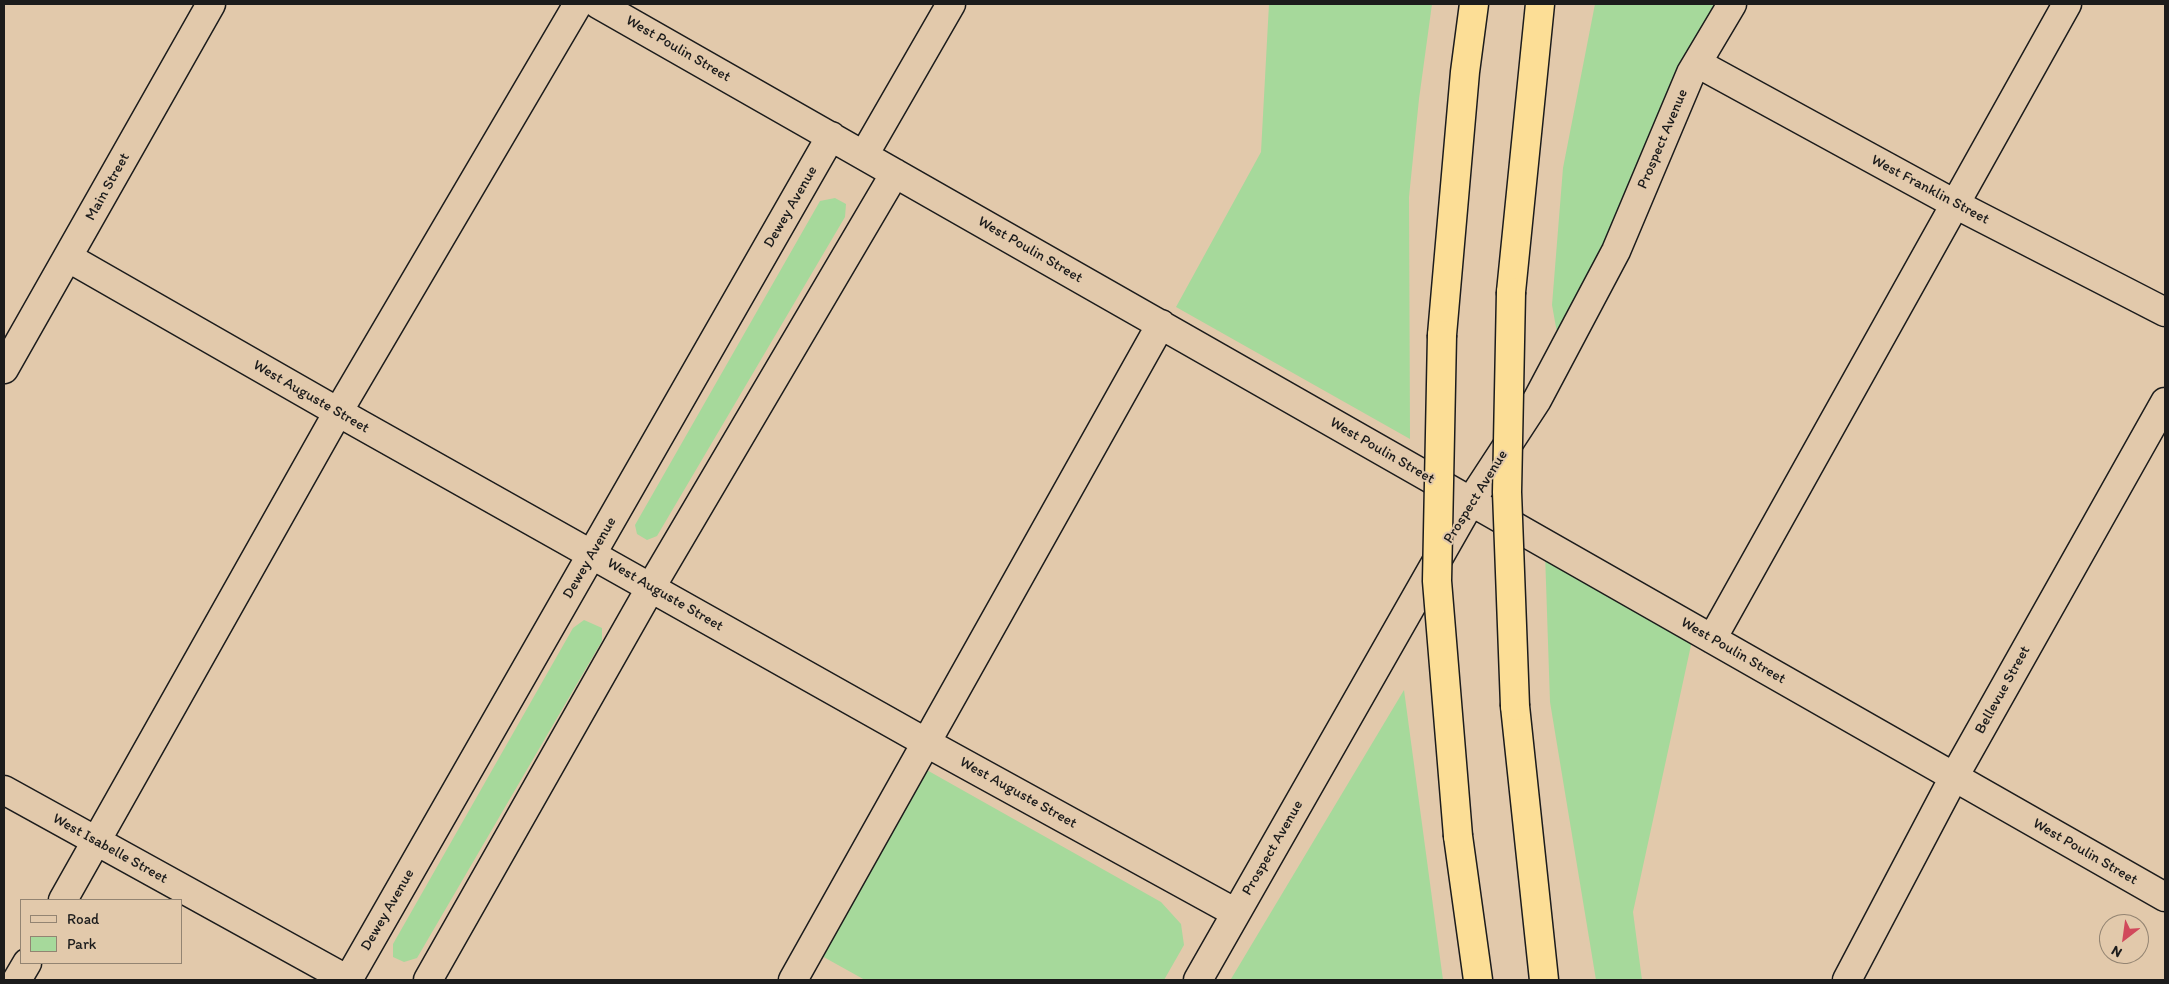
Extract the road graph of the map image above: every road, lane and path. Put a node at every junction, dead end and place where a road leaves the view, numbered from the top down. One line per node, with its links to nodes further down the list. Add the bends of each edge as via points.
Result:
1 (211, 4): 14 (street, Main Street)
2 (578, 4): 19 (street)
3 (598, 4): 10 (street, West Poulin Street)
4 (951, 4): 11 (street)
5 (1474, 4): 37 (highway, bridge, via 1442,335 1437,581 1458,836)
6 (1540, 4): 38 (highway, bridge, via 1511,292 1507,492 1515,706)
7 (1732, 4): 9 (street, Prospect Avenue)
8 (2067, 4): 13 (street)
9 (1697, 63): 13 (street, West Franklin Street); 20 (street, Prospect Avenue, via 1611,260 1537,400)
10 (831, 136): 11 (street, West Poulin Street); 21 (street, Dewey Avenue)
11 (864, 155): 12 (street, West Poulin Street)
12 (895, 173): 16 (street, West Poulin Street); 22 (street)
13 (1955, 204): 15 (street, West Franklin Street); 23 (street)
14 (69, 258): 17 (street, Main Street); 19 (street, West Auguste Street)
15 (2165, 312)
16 (1161, 324): 20 (street, West Poulin Street); 24 (street)
17 (4, 370)
18 (2165, 402): 25 (street, Bellevue Street)
19 (338, 412): 21 (street, West Auguste Street); 27 (street)
20 (1471, 501): 23 (street, West Poulin Street); 30 (street, Prospect Avenue)
21 (592, 553): 22 (street, West Auguste Street); 33 (street, Dewey Avenue)
22 (651, 587): 24 (street, West Auguste Street); 34 (street)
23 (1712, 639): 25 (street, West Poulin Street)
24 (925, 742): 30 (street, West Auguste Street); 35 (street)
25 (1954, 777): 28 (street, West Poulin Street); 39 (street, Bellevue Street)
26 (4, 790): 27 (street, West Isabelle Street)
27 (96, 841): 29 (street); 33 (street, West Isabelle Street)
28 (2165, 897)
29 (63, 899)
30 (1236, 913): 36 (street, Prospect Avenue)
31 (26, 964): 32 (street)
32 (18, 980)
33 (348, 980)
34 (428, 980)
35 (793, 980)
36 (1198, 980)
37 (1478, 980)
38 (1544, 980)
39 (1847, 980)

